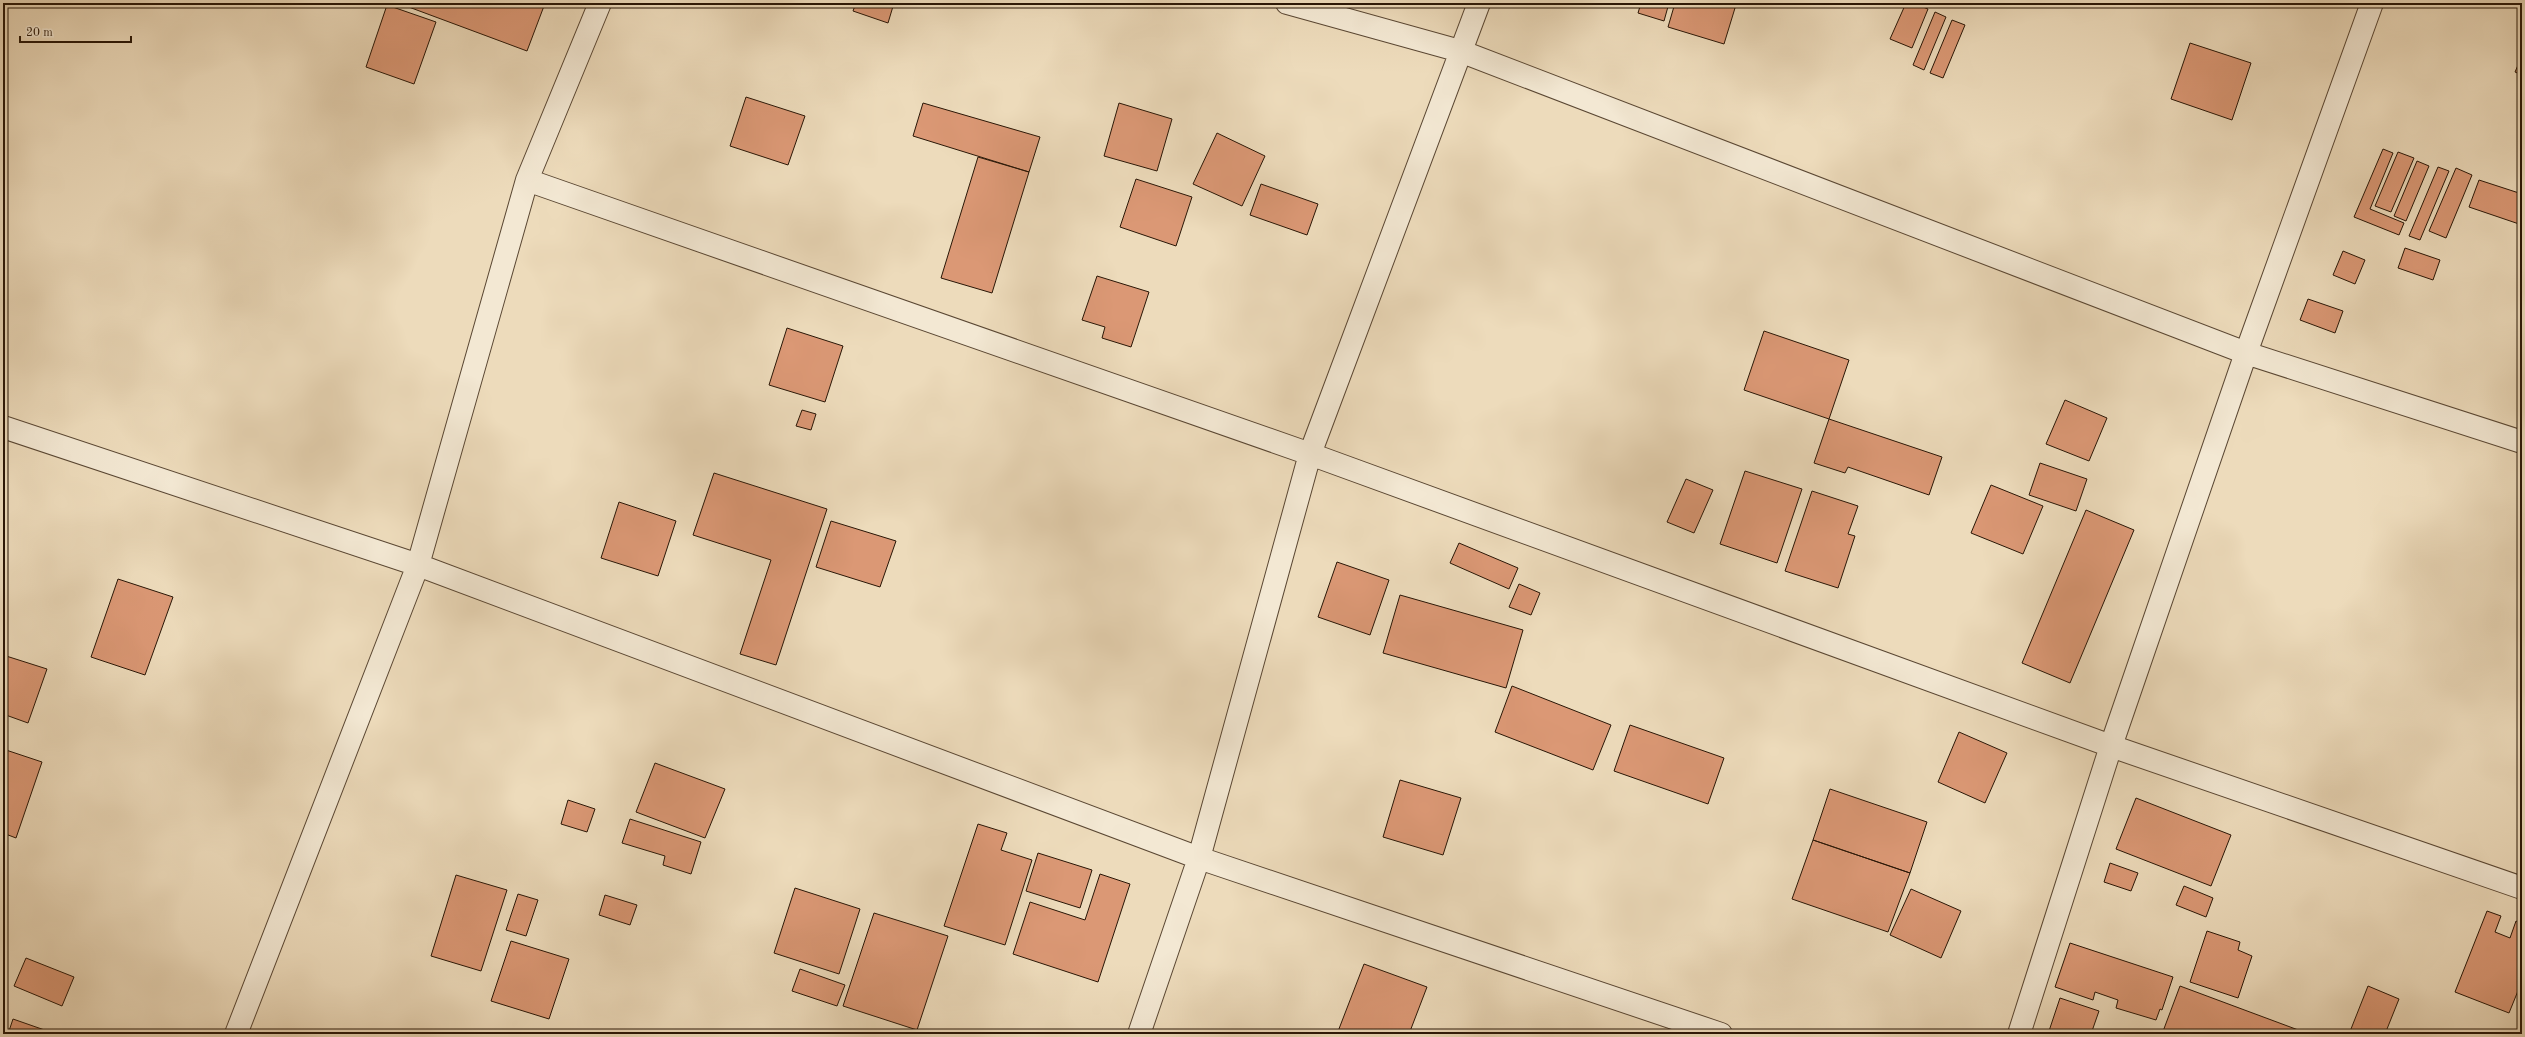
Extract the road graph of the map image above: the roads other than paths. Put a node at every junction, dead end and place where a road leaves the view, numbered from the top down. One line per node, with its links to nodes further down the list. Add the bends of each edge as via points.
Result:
1 (600, 3): 6 (street)
2 (1287, 3): 5 (street)
3 (1479, 3): 5 (street)
4 (2372, 3): 7 (street)
5 (1460, 51): 7 (street); 10 (street)
6 (527, 180): 10 (street); 11 (street)
7 (2246, 353): 9 (street); 12 (street)
8 (3, 427): 11 (street)
9 (2522, 442)
10 (1310, 454): 12 (street); 13 (street)
11 (418, 565): 13 (street); 15 (street)
12 (2111, 746): 14 (street); 18 (street)
13 (1199, 858): 16 (street); 17 (street)
14 (2522, 888)
15 (236, 1034)
16 (1139, 1034)
17 (1721, 1034)
18 (2019, 1034)

